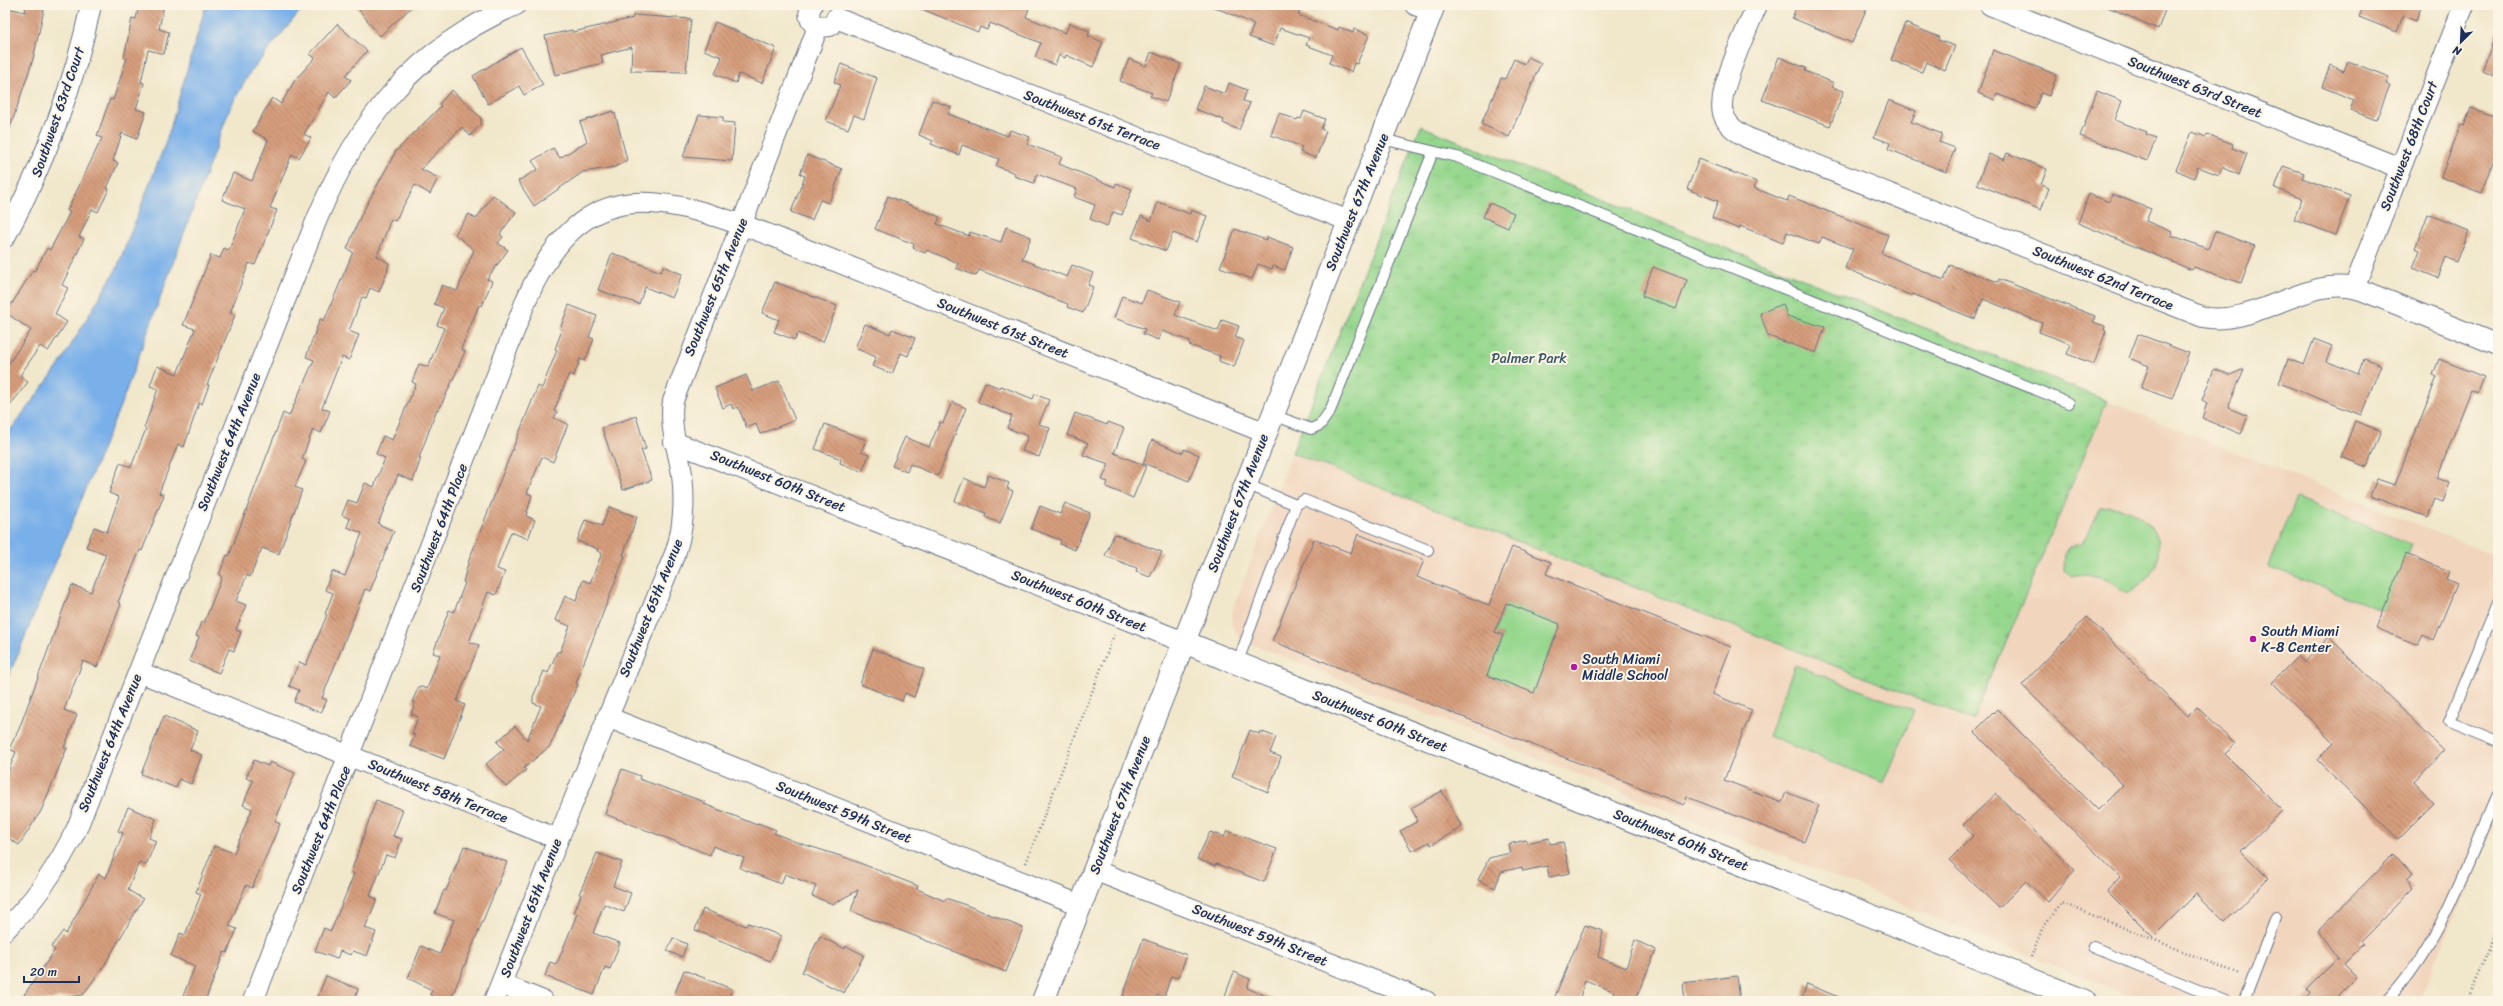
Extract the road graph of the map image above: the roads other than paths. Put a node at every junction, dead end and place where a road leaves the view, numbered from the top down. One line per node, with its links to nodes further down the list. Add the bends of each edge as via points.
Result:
1 (91, 5): 15 (street, Southwest 63rd Court, via 84,37 59,116 28,193)
2 (516, 5): 27 (street, Southwest 64th Avenue, via 462,31 416,67 372,117 345,158 317,219)
3 (1757, 5): 16 (street, Southwest 62nd Terrace, via 1725,86 1722,100 1722,113 1733,129 1748,138 2204,317 2230,318 2323,288 2343,285)
4 (1990, 5): 12 (street, Southwest 63rd Street)
5 (2464, 5): 12 (street, Southwest 68th Court)
6 (809, 6): 9 (street, via 809,18)
7 (1427, 7): 10 (main road, Southwest 67th Avenue)
8 (835, 12): 9 (street, Southwest 61st Terrace, via 828,27); 13 (street, Southwest 61st Terrace)
9 (818, 27): 14 (street, Southwest 65th Avenue)
10 (1382, 139): 11 (lane); 13 (main road, Southwest 67th Avenue)
11 (1433, 152): 18 (lane, via 1457,157); 19 (lane, via 1330,411 1320,425 1311,429)
12 (2400, 168): 16 (street, Southwest 68th Court)
13 (1349, 221): 19 (main road, Southwest 67th Avenue)
14 (741, 224): 19 (street, Southwest 61st Street); 20 (street, Southwest 65th Avenue, via 677,387 671,413); 30 (street, Southwest 64th Place, via 667,203 632,203 606,208 592,214 570,231 553,249 527,298)
15 (5, 237)
16 (2354, 288): 17 (street, Southwest 62nd Terrace)
17 (2498, 344)
18 (2069, 403)
19 (1269, 424): 21 (main road, Southwest 67th Avenue)
20 (674, 442): 25 (street, Southwest 60th Street); 28 (street, Southwest 65th Avenue, via 683,490 681,536)
21 (1246, 484): 22 (lane); 25 (main road, Southwest 67th Avenue)
22 (1296, 505): 23 (lane, via 1304,500); 26 (lane)
23 (1428, 550)
24 (2498, 602): 29 (lane, via 2449,722)
25 (1184, 642): 26 (main road, Southwest 60th Street); 33 (main road, Southwest 67th Avenue)
26 (1237, 664): 43 (main road, Southwest 60th Street)
27 (139, 672): 30 (street, Southwest 58th Terrace); 36 (street, Southwest 64th Avenue, via 63,855 31,903)
28 (607, 718): 32 (street, Southwest 65th Avenue); 34 (street, Southwest 59th Street)
29 (2498, 742)
30 (350, 756): 32 (street, Southwest 58th Terrace); 39 (street, Southwest 64th Place)
31 (2498, 793): 46 (lane, via 2428,947 2413,972)
32 (558, 839): 38 (street, Southwest 65th Avenue)
33 (1094, 870): 34 (main road, Southwest 67th Avenue); 42 (street, Southwest 59th Street)
34 (1080, 905): 41 (main road, Southwest 67th Avenue)
35 (2276, 917): 45 (lane)
36 (5, 930)
37 (2093, 947): 44 (lane)
38 (497, 993): 40 (street)
39 (252, 1001)
40 (543, 1001)
41 (1043, 1001)
42 (1426, 1001)
43 (2085, 1001)
44 (2225, 1001)
45 (2244, 1001)
46 (2387, 1001)

